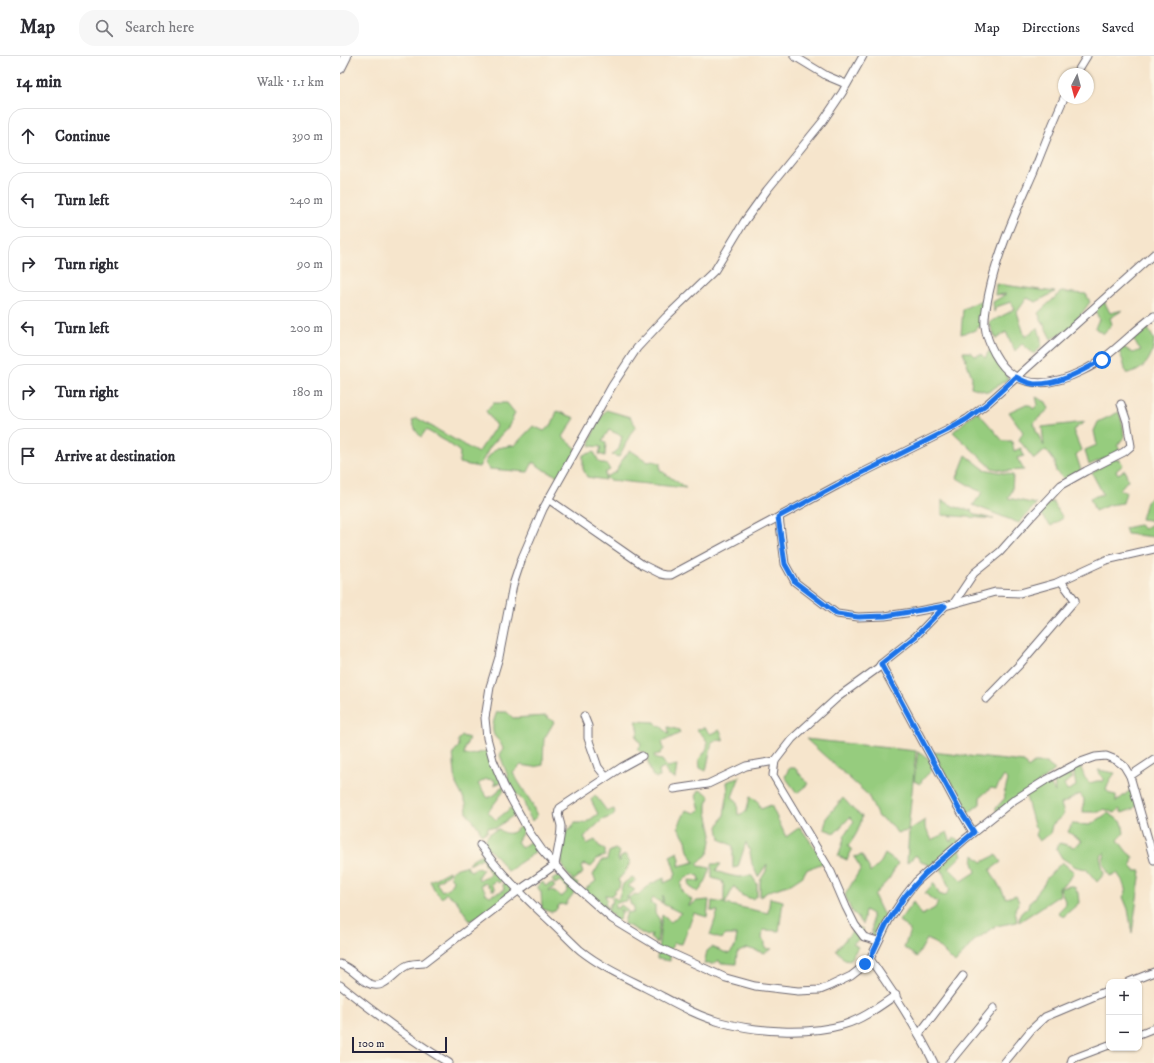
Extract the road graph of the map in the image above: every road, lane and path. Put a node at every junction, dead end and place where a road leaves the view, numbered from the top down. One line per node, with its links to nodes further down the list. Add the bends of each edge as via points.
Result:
1 (794, 56): 5 (street)
2 (863, 56): 5 (street)
3 (1087, 56): 4 (street)
4 (1080, 68)
5 (846, 84): 11 (street, via 823,121 744,222 715,270 637,348 612,386)
6 (1061, 104): 9 (street, via 1006,236 985,314 989,340 1008,373)
7 (1154, 254): 9 (street)
8 (1154, 316): 9 (street, via 1102,360 1071,376 1042,384 1032,384)
9 (1016, 377): 12 (street, via 967,419)
10 (1122, 404): 15 (street, via 1131,446 1061,485 1000,552 974,573)
11 (548, 499): 12 (street, via 643,565 666,575 677,572); 29 (street, via 531,535 513,585 485,718 493,760 504,786 530,833)
12 (778, 517): 16 (street, via 785,564 795,582 837,614 858,617 885,616)
13 (1154, 549): 14 (street, via 1106,560)
14 (1061, 581): 15 (street, via 1020,593 995,592); 18 (street, via 1075,600)
15 (954, 603): 16 (street)
16 (945, 606): 17 (street, via 916,636)
17 (881, 664): 22 (street, via 809,723); 26 (street)
18 (986, 699)
19 (584, 716): 24 (street, via 598,767)
20 (642, 756): 24 (street)
21 (1154, 760): 23 (street)
22 (774, 761): 25 (street, via 746,766 708,784); 31 (street, via 773,775 831,872 855,925 864,937)
23 (1130, 776): 26 (street, via 1124,766 1106,756 1078,763 1014,800); 28 (street)
24 (606, 777): 29 (street, via 560,808 558,817 561,826)
25 (674, 789)
26 (974, 832): 31 (street, via 916,882 896,908)
27 (480, 845): 30 (street, via 493,864)
28 (1154, 860)
29 (555, 865): 30 (street); 32 (street, via 612,919 660,948 739,983 777,990 820,990 850,976)
30 (518, 891): 33 (street, via 424,963 405,966 382,984 376,986 369,983); 39 (street, via 581,950 614,972 685,1008 720,1022 777,1031 811,1030 844,1024 870,1013)
31 (878, 941): 32 (street)
32 (870, 959): 39 (street)
33 (340, 964)
34 (1154, 972): 36 (street)
35 (962, 976): 43 (street)
36 (1136, 979)
37 (340, 985): 45 (street, via 387,1022)
38 (1106, 991): 48 (street, via 1045,1017)
39 (896, 995): 43 (street)
40 (994, 1008): 47 (street)
41 (1154, 1028): 42 (street)
42 (1142, 1033)
43 (919, 1034): 46 (street)
44 (1106, 1046): 49 (street, via 1072,1059)
45 (449, 1063)
46 (934, 1063)
47 (949, 1063)
48 (1004, 1063)
49 (1071, 1063)

